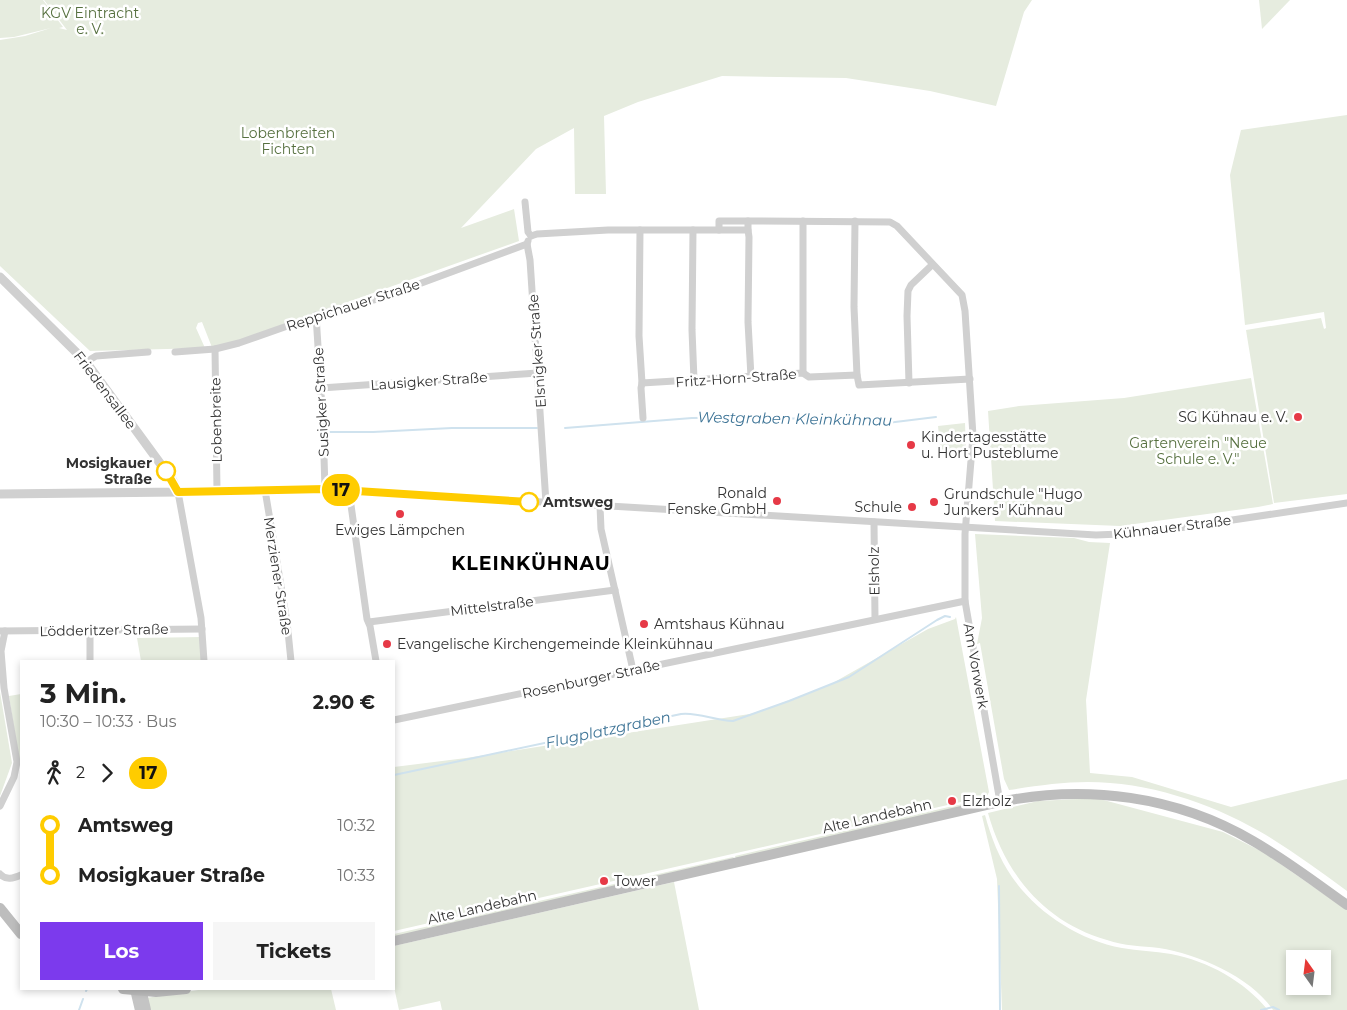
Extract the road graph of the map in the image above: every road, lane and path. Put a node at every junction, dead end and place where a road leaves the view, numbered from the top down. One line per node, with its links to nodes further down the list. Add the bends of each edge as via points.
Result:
1 (525, 202): 9 (street)
2 (748, 221): 3 (street, Am Vorwerk); 7 (street, Am Vorwerk, via 719,221); 8 (street)
3 (803, 221): 4 (street, Am Vorwerk); 19 (street)
4 (856, 221): 11 (street, Am Vorwerk, via 894,223); 20 (street, via 854,307)
5 (640, 230): 6 (street); 9 (street, via 591,230); 24 (street)
6 (693, 230): 7 (street); 23 (street)
7 (719, 230): 8 (street)
8 (748, 230): 21 (street)
9 (531, 236): 10 (street)
10 (527, 244): 13 (street, Reppichauer Straße, via 381,298); 18 (street, Elsnigker Straße)
11 (932, 264): 22 (street, Am Vorwerk, via 964,301); 25 (street, via 908,291)
12 (0, 277): 17 (street, Friedensallee)
13 (316, 316): 14 (street, Reppichauer Straße); 26 (street, Susigker Straße)
14 (215, 349): 16 (street, Reppichauer Straße); 31 (street, Lobenbreite)
15 (148, 352): 17 (street, via 96,356)
16 (175, 352)
17 (86, 362): 32 (street, Friedensallee)
18 (538, 373): 26 (street, Lausigker Straße); 34 (street, Elsnigker Straße)
19 (803, 373): 20 (street, Fritz-Horn-Straße, via 809,377); 21 (street, Fritz-Horn-Straße)
20 (857, 375): 25 (street, via 860,385)
21 (751, 377): 23 (street, Fritz-Horn-Straße)
22 (970, 379): 25 (street); 38 (street, Am Vorwerk, via 973,444)
23 (694, 380): 24 (street, Fritz-Horn-Straße)
24 (642, 383): 27 (street)
25 (910, 383)
26 (321, 388): 28 (street, Susigker Straße)
27 (643, 418)
28 (325, 489): 29 (street, Kühnauer Straße); 30 (street, Kühnauer Straße)
29 (265, 490): 31 (street, Kühnauer Straße); 48 (street, Merziener Straße)
30 (349, 490): 34 (street, Kühnauer Straße); 42 (street)
31 (217, 491): 32 (street, Kühnauer Straße)
32 (178, 492): 33 (street); 43 (street)
33 (0, 494)
34 (546, 503): 36 (street, Kühnauer Straße)
35 (1347, 503): 38 (street, Kühnauer Straße, via 1121,535)
36 (600, 506): 37 (street, Kühnauer Straße); 39 (street)
37 (874, 522): 38 (street, Kühnauer Straße); 41 (street, Elsholz)
38 (966, 528): 40 (street, Am Vorwerk)
39 (615, 590): 42 (street, Mittelstraße); 50 (street)
40 (965, 601): 41 (street, Rosenburger Straße); 52 (street, Am Vorwerk)
41 (875, 620): 50 (street, Rosenburger Straße)
42 (369, 622): 49 (street)
43 (202, 629): 44 (street, Lödderitzer Straße); 47 (street)
44 (90, 630): 45 (street, Lödderitzer Straße); 46 (street)
45 (3, 631): 53 (street, Lödderitzer Straße, via 4,688 17,762 14,777)
46 (90, 660)
47 (204, 660)
48 (291, 660)
49 (376, 660)
50 (633, 670): 51 (street, Rosenburger Straße)
51 (395, 720)
52 (1000, 802): 56 (main road, Alte Landebahn, via 1046,795 1084,794 1130,798 1177,808 1253,841); 59 (main road, Alte Landebahn)
53 (0, 806)
54 (20, 875): 55 (street)
55 (3, 876)
56 (1347, 905)
57 (0, 908): 58 (main road)
58 (20, 933)
59 (395, 942)
60 (134, 990): 61 (main road)
61 (176, 990)

